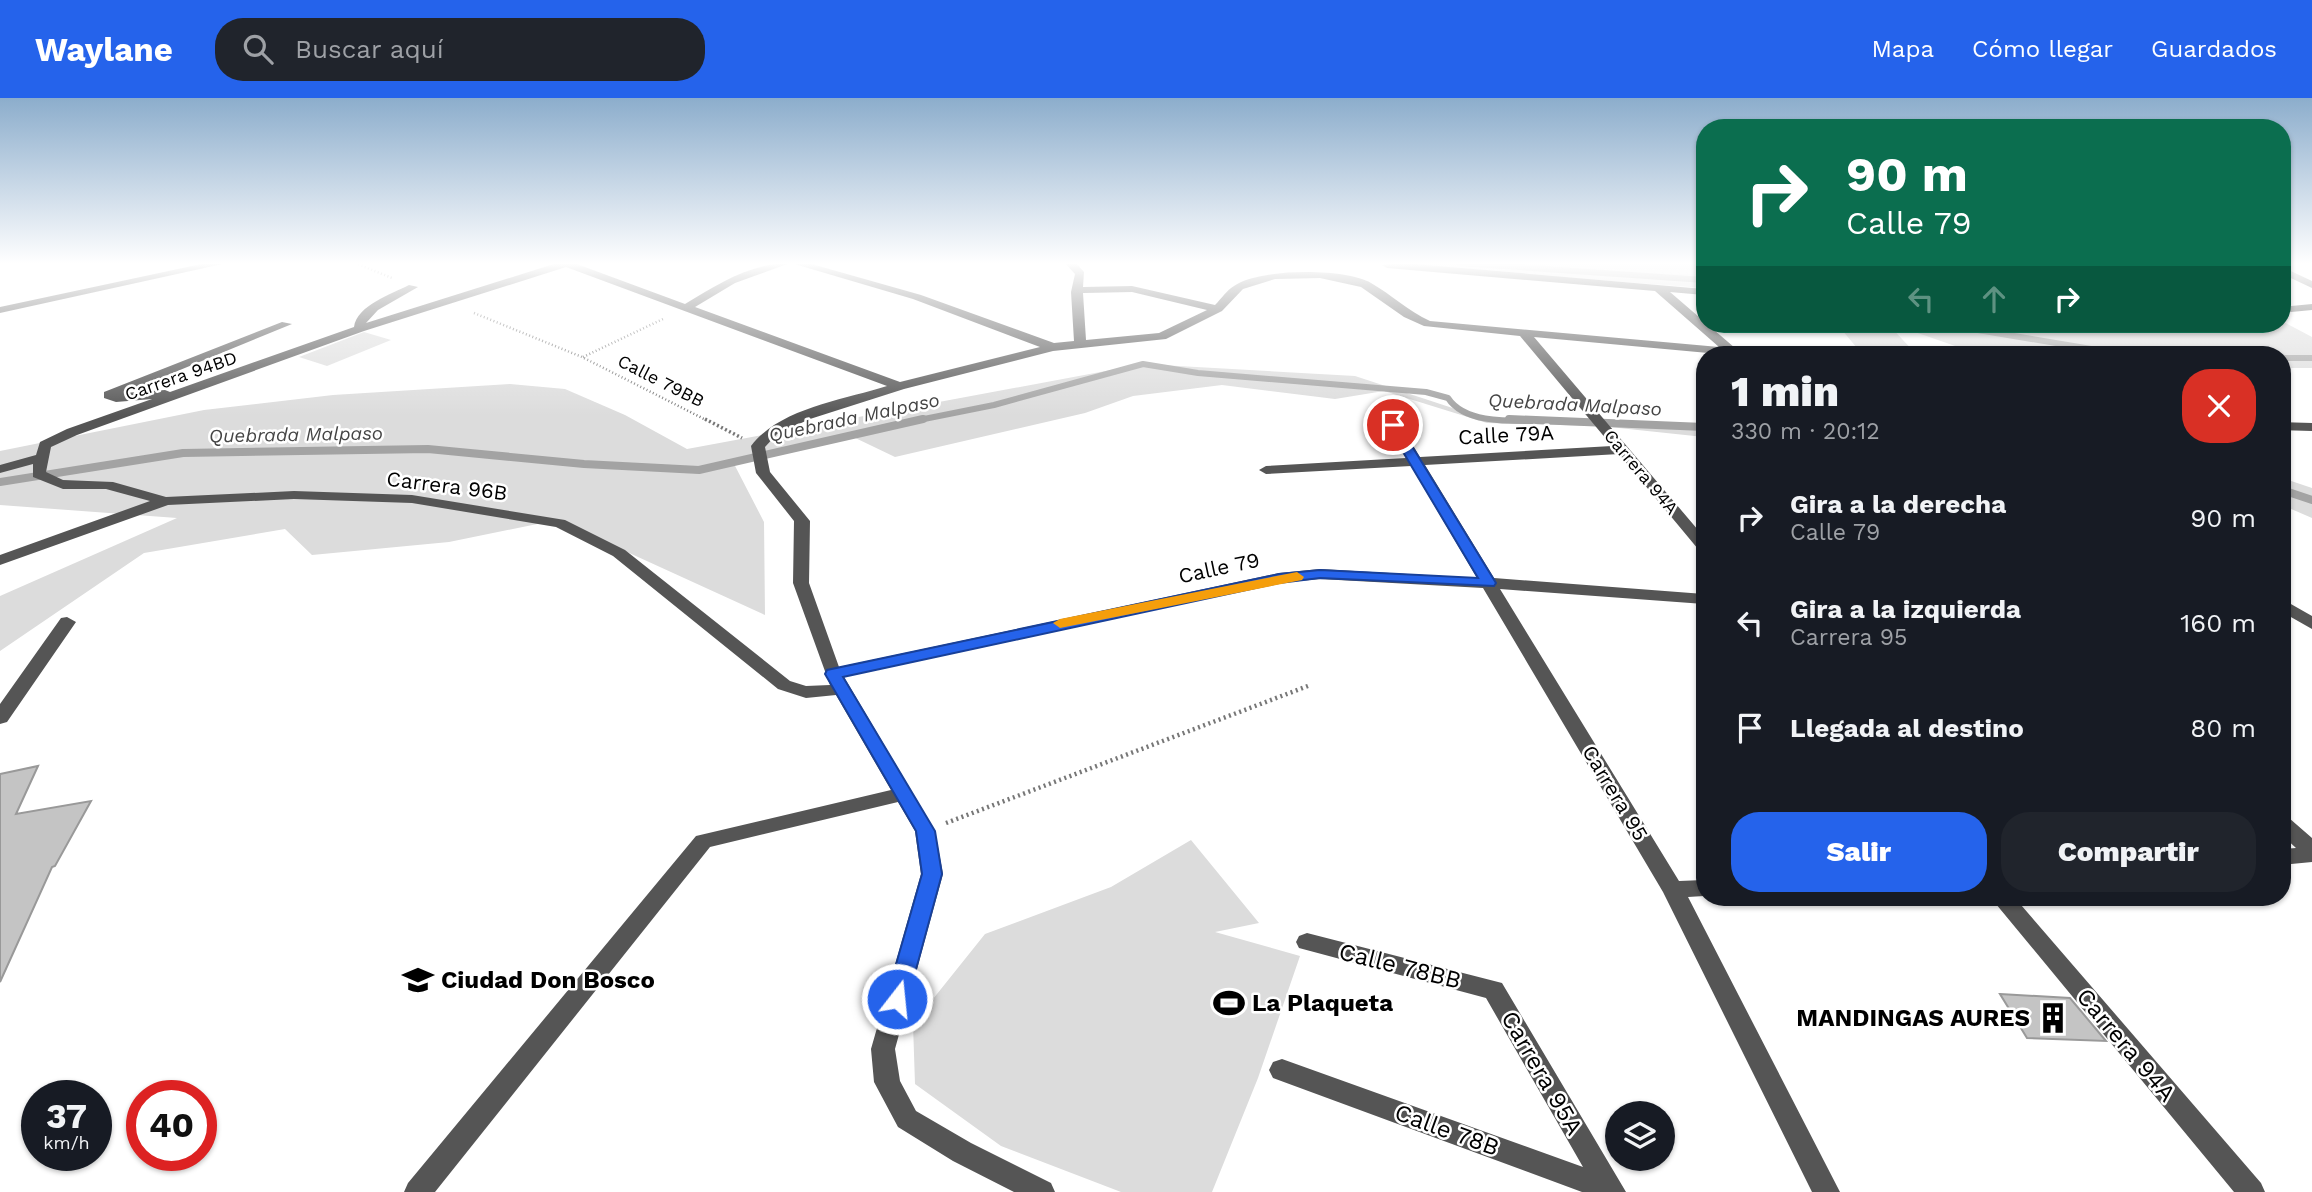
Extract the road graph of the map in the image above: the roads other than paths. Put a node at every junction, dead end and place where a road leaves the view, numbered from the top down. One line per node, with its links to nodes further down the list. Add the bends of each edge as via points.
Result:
1 (367, 314): 9 (street)
2 (409, 314): 9 (street, Carrera 94BD)
3 (707, 314): 16 (street)
4 (964, 314): 13 (street)
5 (1079, 314): 12 (street)
6 (1208, 314): 12 (street, via 1162,336)
7 (1407, 314): 10 (street, via 1428,324)
8 (286, 324): 17 (street, via 109,395)
9 (360, 329): 17 (street, Carrera 94BD)
10 (1524, 333): 15 (street); 21 (street, Carrera 94A)
11 (1710, 333): 14 (street)
12 (1080, 342): 13 (street)
13 (1053, 346): 16 (street)
14 (1725, 346)
15 (1696, 349)
16 (899, 386): 34 (street, via 772,431 760,453 763,473 802,520 801,583)
17 (193, 391): 22 (street, Carrera 94BD, via 52,439 44,445)
18 (1382, 406): 23 (street, Carrera 95)
19 (2291, 426): 20 (street)
20 (2312, 427)
21 (1623, 450): 23 (street, Calle 79A); 27 (street, Carrera 94A)
22 (41, 458): 24 (street); 26 (street, via 38,474 55,485 107,485)
23 (1415, 461): 25 (street, Calle 79A); 29 (street, Carrera 95)
24 (0, 469)
25 (1266, 470)
26 (167, 501): 28 (street, Carrera 96B); 34 (street, Carrera 96B, via 294,495 412,499 560,523 619,553 784,685 821,695)
27 (1696, 537)
28 (0, 560)
29 (1489, 583): 30 (street, Calle 79); 34 (street, Calle 79, via 1320,574 1279,579); 41 (street, Carrera 95)
30 (1696, 598)
31 (2291, 610): 33 (street)
32 (67, 622): 35 (street)
33 (2312, 624)
34 (837, 681): 36 (street)
35 (0, 718)
36 (904, 794): 47 (street, via 703,841); 48 (street, via 925,831 932,874 883,1049 887,1082 907,1119)
37 (2291, 832): 38 (street)
38 (2312, 852): 39 (street)
39 (2291, 856)
40 (1696, 888): 41 (street)
41 (1673, 889): 49 (street, Carrera 95)
42 (2009, 906): 50 (street, Carrera 94A)
43 (1307, 942): 44 (street, Calle 78BB)
44 (1494, 990): 46 (street, Carrera 95A)
45 (1282, 1070): 46 (street, Calle 78B)
46 (1612, 1191)
47 (418, 1192)
48 (1041, 1192)
49 (1826, 1192)
50 (2251, 1192)

